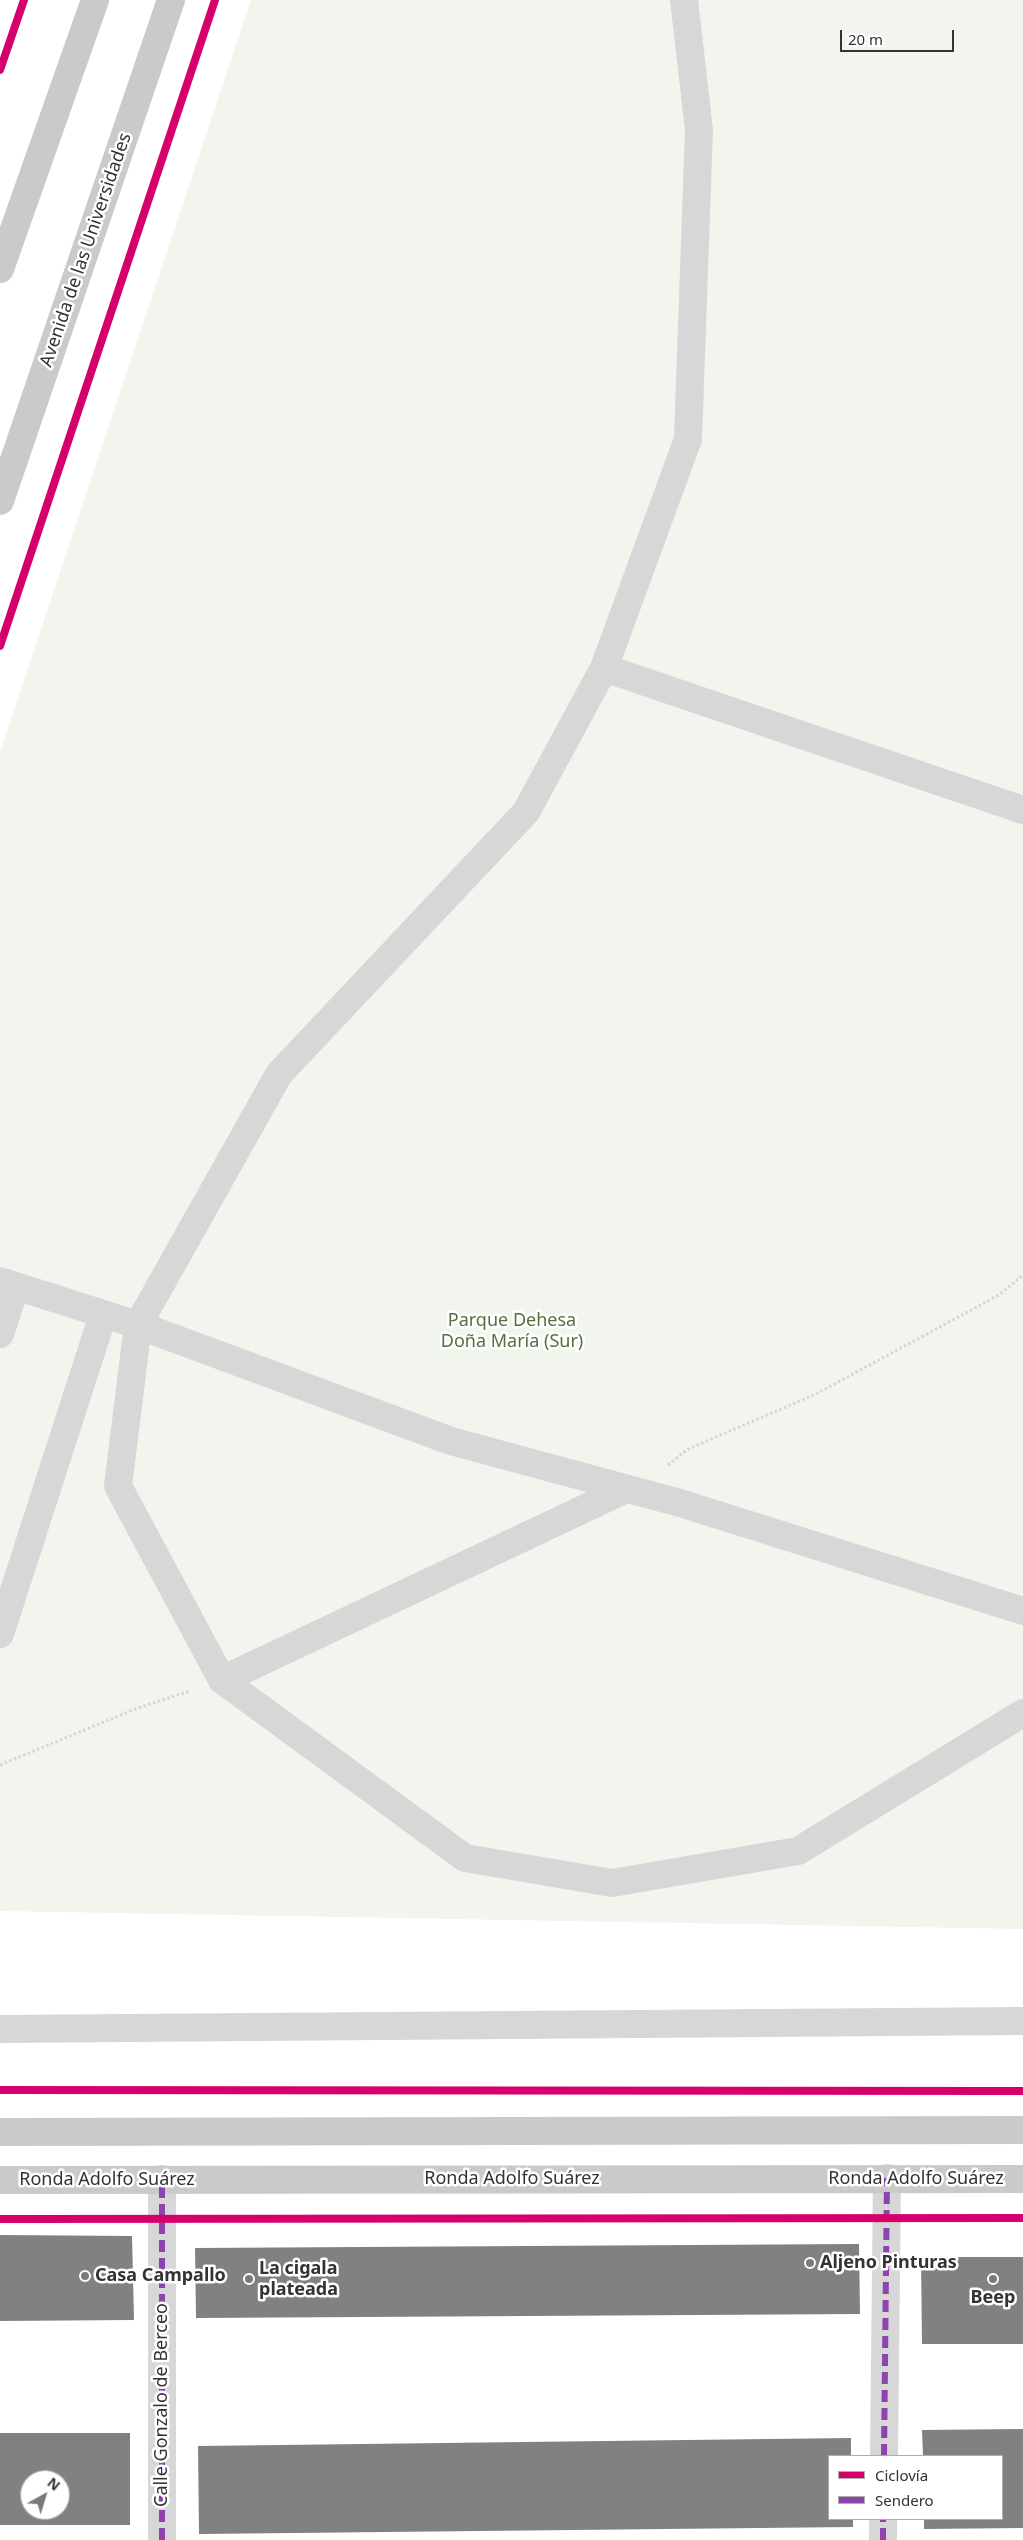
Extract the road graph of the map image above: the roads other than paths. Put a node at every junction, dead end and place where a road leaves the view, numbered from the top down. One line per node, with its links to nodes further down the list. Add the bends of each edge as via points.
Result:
1 (95, 0): 4 (main road)
2 (171, 0): 5 (main road, Avenida de las Universidades)
3 (684, 0): 6 (street, via 699,130 688,439)
4 (0, 269)
5 (0, 501)
6 (604, 668): 7 (street); 10 (street, via 526,812 279,1074)
7 (1023, 810)
8 (8, 1285): 9 (street); 11 (street)
9 (104, 1315): 10 (street); 14 (street)
10 (138, 1326): 12 (street, via 451,1441); 15 (street, via 118,1486)
11 (0, 1334)
12 (626, 1489): 13 (street); 15 (street)
13 (1023, 1611)
14 (0, 1634)
15 (222, 1680): 16 (street, via 465,1858 612,1883 798,1851)
16 (1023, 1713)
17 (1023, 2021): 18 (street)
18 (0, 2029)
19 (1023, 2130): 20 (main road)
20 (0, 2132)
21 (888, 2178): 23 (main road, Ronda Adolfo Suárez); 24 (main road, Ronda Adolfo Suárez); 25 (street)
22 (0, 2180): 23 (main road, Ronda Adolfo Suárez)
23 (162, 2180): 27 (street, Calle Gonzalo de Berceo)
24 (1023, 2180)
25 (884, 2455)
26 (883, 2520): 28 (street)
27 (162, 2540)
28 (883, 2540)

